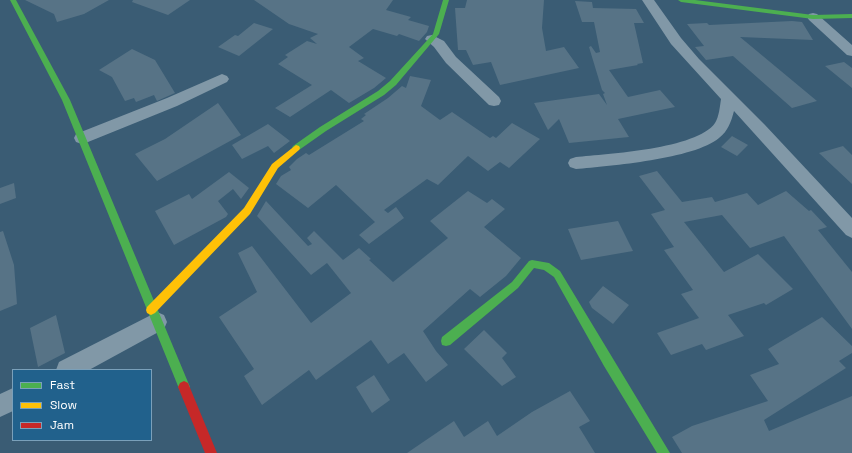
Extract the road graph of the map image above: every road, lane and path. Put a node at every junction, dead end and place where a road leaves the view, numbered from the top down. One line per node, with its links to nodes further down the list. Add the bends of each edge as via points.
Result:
1 (13, 0): 12 (street, via 66,100)
2 (446, 0): 7 (street, via 436,34)
3 (648, 0): 10 (street, via 676,41)
4 (681, 0): 6 (street)
5 (852, 16): 6 (street)
6 (813, 17): 8 (street)
7 (432, 39): 11 (street); 15 (street, via 381,93 323,129 275,166 247,211)
8 (852, 52)
9 (222, 79): 12 (street)
10 (729, 98): 13 (street, via 722,125 713,134 690,145 632,158); 14 (street)
11 (494, 101)
12 (82, 138): 15 (street)
13 (576, 163)
14 (852, 230)
15 (154, 316): 17 (street); 20 (street)
16 (446, 341): 21 (street, via 515,286 532,264 549,266 557,274)
17 (69, 369)
18 (12, 400): 19 (street)
19 (0, 406)
20 (211, 453)
21 (664, 453)

